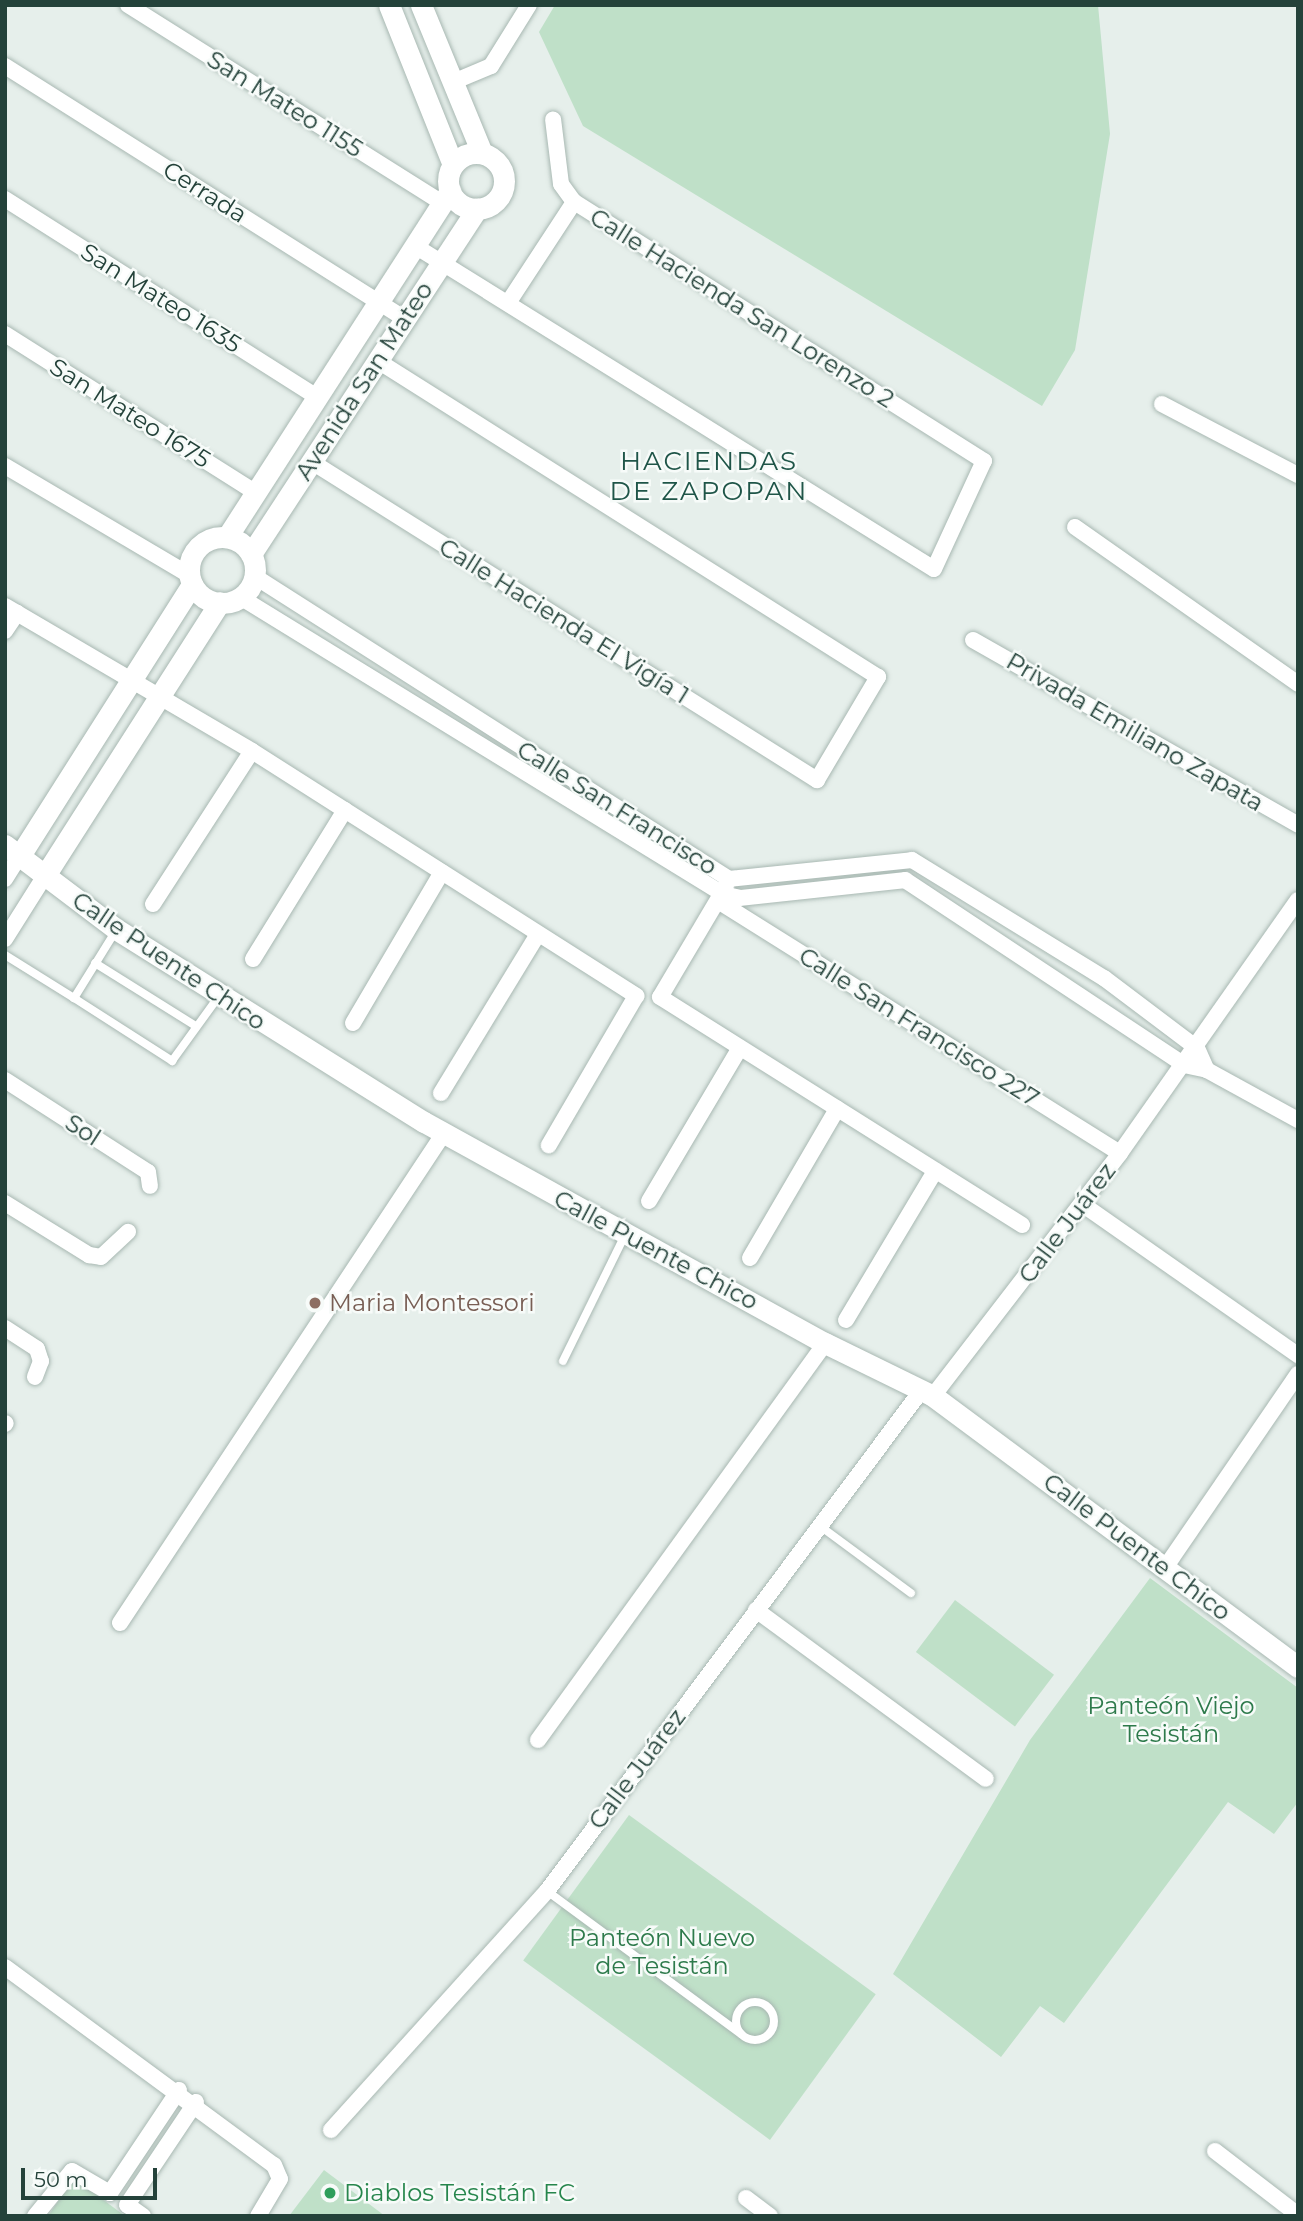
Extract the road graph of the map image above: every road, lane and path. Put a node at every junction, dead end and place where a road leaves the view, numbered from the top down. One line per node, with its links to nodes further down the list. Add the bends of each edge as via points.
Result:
1 (128, 5): 10 (street, San Mateo 1155)
2 (390, 5): 9 (street, Avenida San Mateo)
3 (529, 5): 6 (street, via 491,66)
4 (422, 6): 6 (street, Avenida San Mateo)
5 (5, 66): 16 (street, Cerrada)
6 (453, 82): 8 (street, Avenida San Mateo)
7 (553, 119): 12 (street, Calle Hacienda San Lorenzo 2, via 561,184)
8 (482, 153): 9 (street); 13 (street, Avenida San Mateo, via 499,164 504,183 495,201)
9 (453, 165): 10 (street, Avenida San Mateo)
10 (446, 197): 13 (street); 14 (street, Avenida San Mateo)
11 (5, 199): 21 (street, San Mateo 1635)
12 (574, 202): 17 (street); 17 (street, Calle Hacienda San Lorenzo 2, via 984,461 934,569)
13 (477, 208): 15 (street, Avenida San Mateo)
14 (415, 246): 15 (street); 16 (street, Avenida San Mateo)
15 (442, 262): 17 (street); 18 (street, Avenida San Mateo)
16 (379, 302): 18 (street, Cerrada); 21 (street, Avenida San Mateo)
17 (508, 303)
18 (405, 319): 20 (street, Avenida San Mateo)
19 (5, 334): 27 (street, San Mateo 1675)
20 (378, 361): 23 (street, Avenida San Mateo); 24 (street, Calle Hacienda El Vigía 1, via 878,677 817,780)
21 (314, 402): 23 (street); 27 (street, Avenida San Mateo)
22 (1162, 404): 26 (street)
23 (337, 425): 24 (street, Avenida San Mateo)
24 (312, 462): 30 (street, Avenida San Mateo)
25 (5, 466): 32 (street)
26 (1298, 475)
27 (255, 492): 29 (street, Avenida San Mateo)
28 (1075, 527): 38 (street)
29 (227, 537): 30 (street); 32 (street, via 203,542 190,562)
30 (251, 554): 31 (street)
31 (254, 576): 33 (street); 50 (street, Calle San Francisco)
32 (191, 579): 33 (street, via 204,597); 37 (street)
33 (230, 600): 39 (street); 52 (street, Calle San Francisco)
34 (11, 609): 35 (street); 37 (street)
35 (5, 631)
36 (973, 640): 44 (street, Privada Emiliano Zapata)
37 (131, 684): 39 (street); 40 (street)
38 (1298, 684)
39 (159, 699): 41 (street); 42 (street)
40 (116, 707): 41 (street); 45 (street)
41 (142, 726): 48 (street)
42 (252, 751): 43 (street); 54 (street)
43 (345, 810): 47 (street); 61 (street)
44 (1298, 825)
45 (12, 851): 48 (street, Calle Puente Chico); 49 (street)
46 (901, 858): 50 (street, Calle San Francisco); 51 (street); 55 (street)
47 (442, 872): 57 (street); 67 (street)
48 (44, 877): 56 (street, Calle Puente Chico); 58 (street)
49 (5, 879)
50 (729, 879): 52 (street)
51 (905, 880): 52 (street, Calle San Francisco); 59 (street)
52 (720, 898): 69 (street, via 660,997); 79 (street, Calle San Francisco 227)
53 (1298, 900): 70 (street, Calle Juárez)
54 (153, 904)
55 (1010, 916): 59 (street); 63 (street)
56 (116, 929): 62 (lane); 64 (street, Calle Puente Chico)
57 (538, 934): 74 (street); 78 (street, via 636,996)
58 (5, 939)
59 (996, 939): 66 (street)
60 (5, 955): 65 (lane)
61 (253, 959)
62 (95, 962): 65 (lane); 68 (lane)
63 (1104, 978): 66 (street); 70 (street)
64 (219, 996): 68 (lane); 77 (street, Calle Puente Chico)
65 (74, 998): 68 (lane, via 172,1061)
66 (1092, 1000): 71 (street)
67 (353, 1023)
68 (196, 1026)
69 (740, 1048): 75 (street); 82 (street)
70 (1197, 1048): 71 (street, Calle Juárez); 72 (street)
71 (1184, 1065): 72 (street); 79 (street, Calle Juárez)
72 (1207, 1070): 76 (street)
73 (5, 1080): 81 (street, Sol, via 148,1172)
74 (442, 1093)
75 (837, 1108): 80 (street); 88 (street)
76 (1298, 1120)
77 (444, 1133): 87 (street, Calle Puente Chico); 101 (street)
78 (549, 1145)
79 (1120, 1153): 84 (street, Calle Juárez)
80 (935, 1171): 85 (street); 89 (street)
81 (150, 1186)
82 (649, 1201)
83 (5, 1203): 86 (street, via 89,1255 101,1256)
84 (1082, 1204): 92 (street); 96 (street, Calle Juárez)
85 (1022, 1225)
86 (128, 1232)
87 (626, 1234): 91 (street, Calle Puente Chico); 93 (lane)
88 (750, 1258)
89 (846, 1320)
90 (5, 1328): 95 (street, via 37,1349 41,1361)
91 (825, 1343): 96 (street, Calle Puente Chico); 103 (street)
92 (1298, 1355)
93 (563, 1361)
94 (1298, 1374): 98 (street)
95 (35, 1377)
96 (927, 1393): 97 (street, Calle Juárez); 98 (street, Calle Puente Chico)
97 (820, 1526): 99 (lane); 100 (street, Calle Juárez)
98 (1165, 1568): 102 (street, Calle Puente Chico)
99 (911, 1593)
100 (757, 1611): 104 (street); 105 (street, Calle Juárez)
101 (120, 1623)
102 (1298, 1667)
103 (538, 1740)
104 (986, 1779)
105 (547, 1891): 107 (lane); 110 (street, Calle Juárez)
106 (6, 1968): 108 (street)
107 (741, 2034): 107 (lane, via 736,2020 740,2009 750,2002 768,2006 775,2017 771,2032 756,2040)
108 (179, 2090): 109 (street); 114 (street, via 110,2193 80,2173 63,2179)
109 (196, 2102): 115 (street, via 127,2205); 116 (street, via 274,2165 280,2179)
110 (331, 2130)
111 (1215, 2151): 113 (street)
112 (746, 2198): 117 (street)
113 (1298, 2215)
114 (35, 2216)
115 (143, 2216)
116 (258, 2216)
117 (770, 2216)

